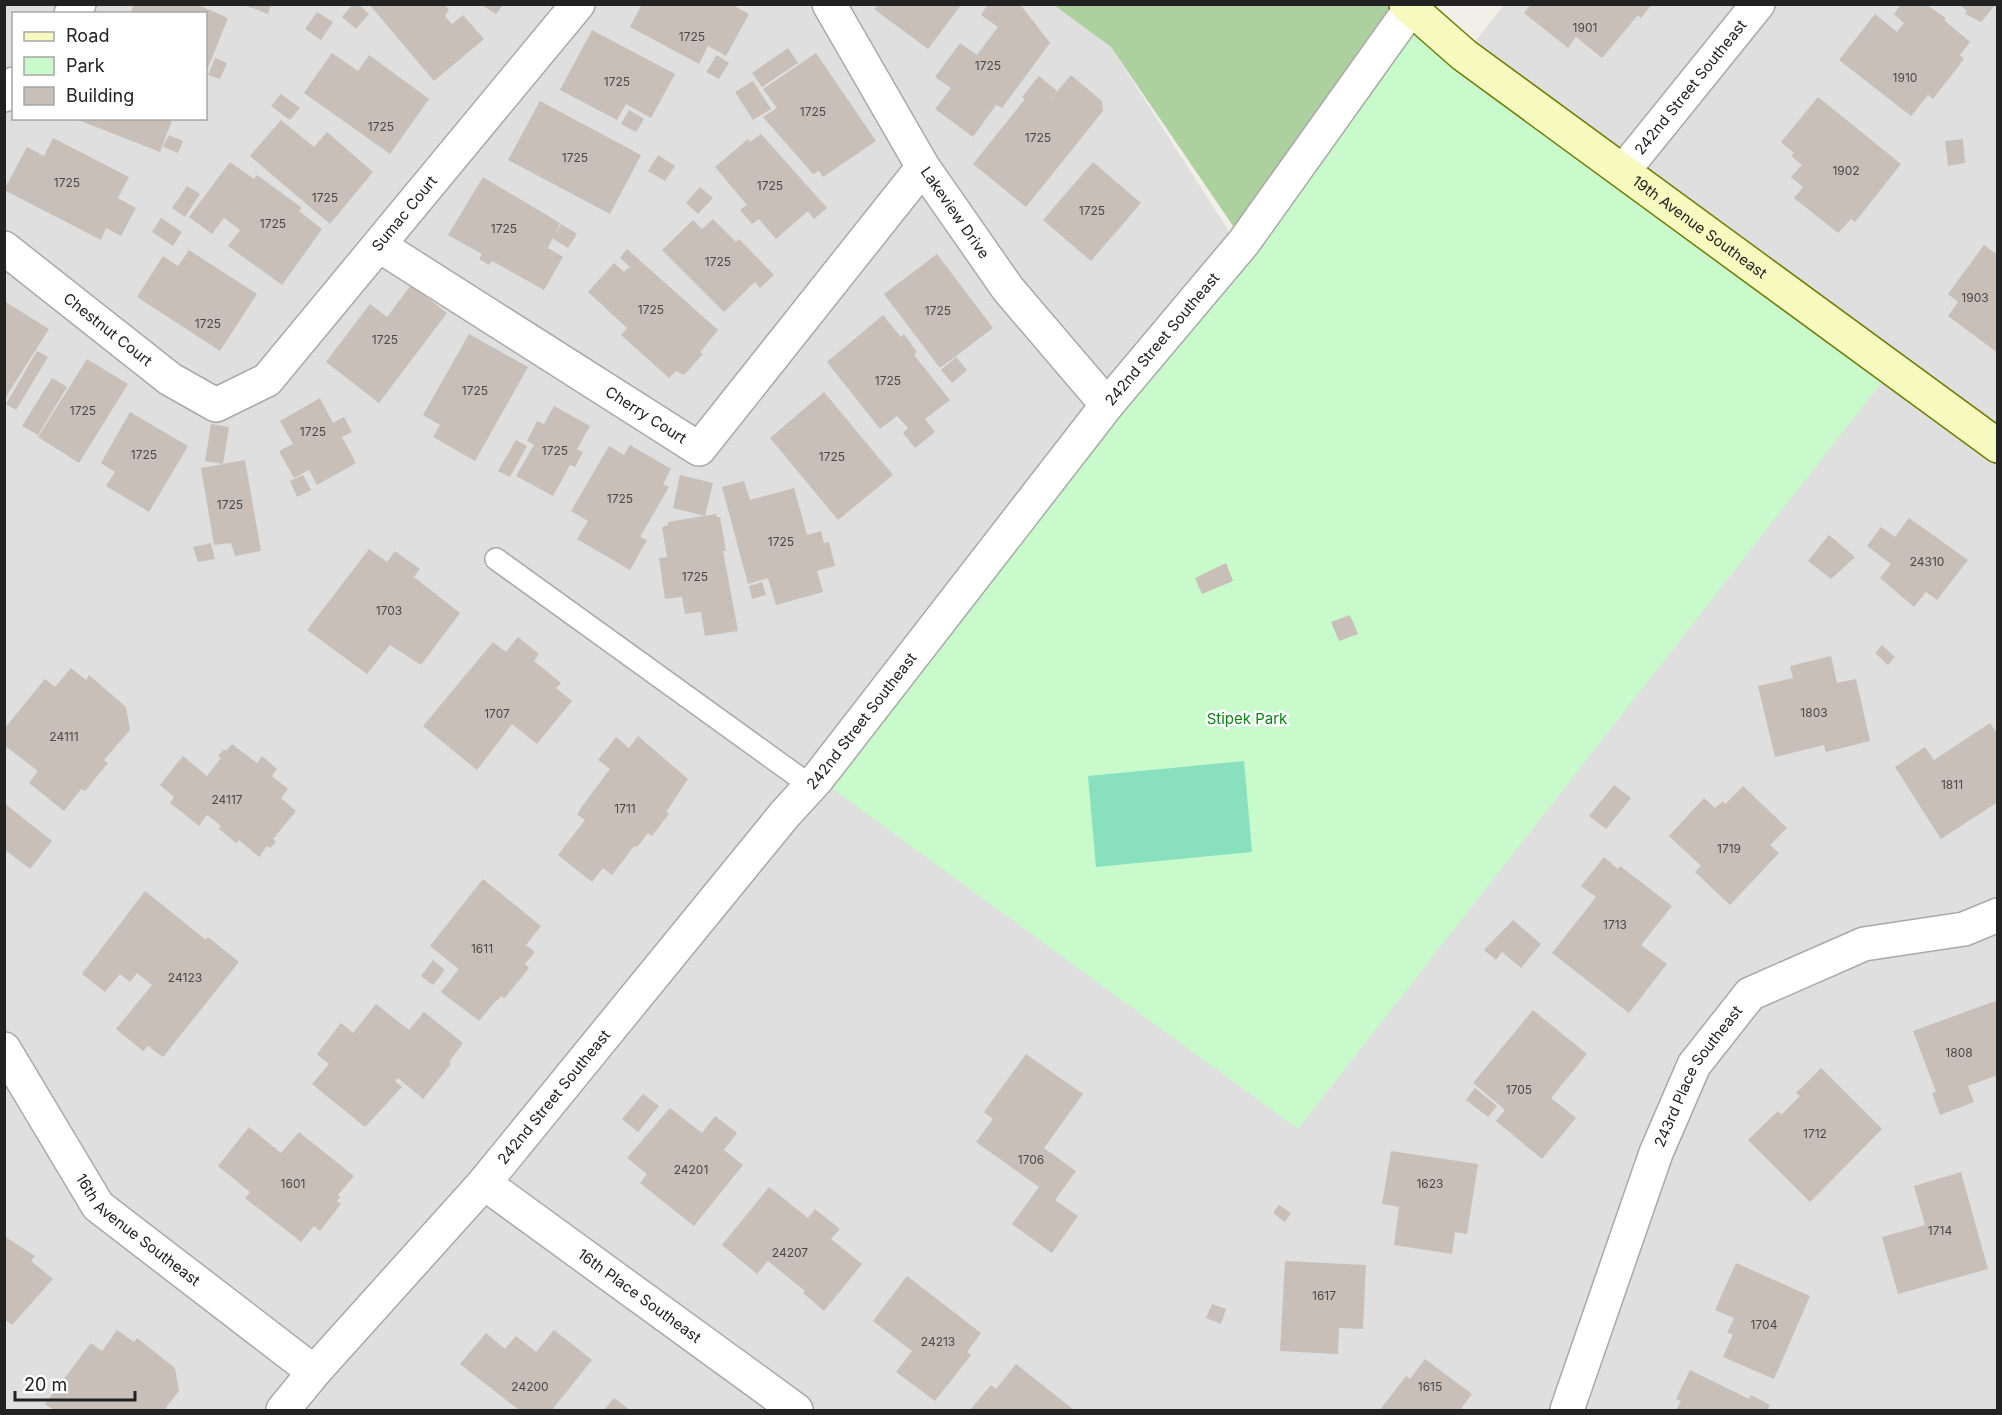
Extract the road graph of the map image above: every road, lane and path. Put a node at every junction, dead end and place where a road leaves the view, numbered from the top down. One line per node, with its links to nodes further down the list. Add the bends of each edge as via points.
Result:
1 (578, 4): 7 (street, Sumac Court)
2 (829, 4): 5 (street, Lakeview Drive)
3 (1758, 4): 6 (street, 242nd Street Southeast)
4 (1408, 6): 6 (street, 19th Avenue Southeast, via 1464,55); 10 (street, 242nd Street Southeast, via 1244,242)
5 (923, 167): 7 (street, Cherry Court, via 699,449); 10 (street, Lakeview Drive, via 1008,289)
6 (1624, 170): 11 (street, 19th Avenue Southeast)
7 (380, 246): 9 (street, Sumac Court, via 267,380)
8 (4, 248): 9 (street, Chestnut Court, via 170,379)
9 (216, 405)
10 (1107, 405): 13 (street, 242nd Street Southeast)
11 (1998, 446)
12 (496, 559): 13 (lane)
13 (812, 786): 16 (street, 242nd Street Southeast)
14 (1998, 915): 20 (street, 243rd Place Southeast, via 1964,929 1864,944 1750,994 1694,1065 1656,1153)
15 (4, 1049): 17 (street, 16th Avenue Southeast, via 98,1206)
16 (484, 1182): 17 (street, 242nd Street Southeast); 19 (street, 16th Place Southeast)
17 (314, 1372): 18 (street, 242nd Street Southeast)
18 (283, 1410)
19 (796, 1410)
20 (1568, 1410)

